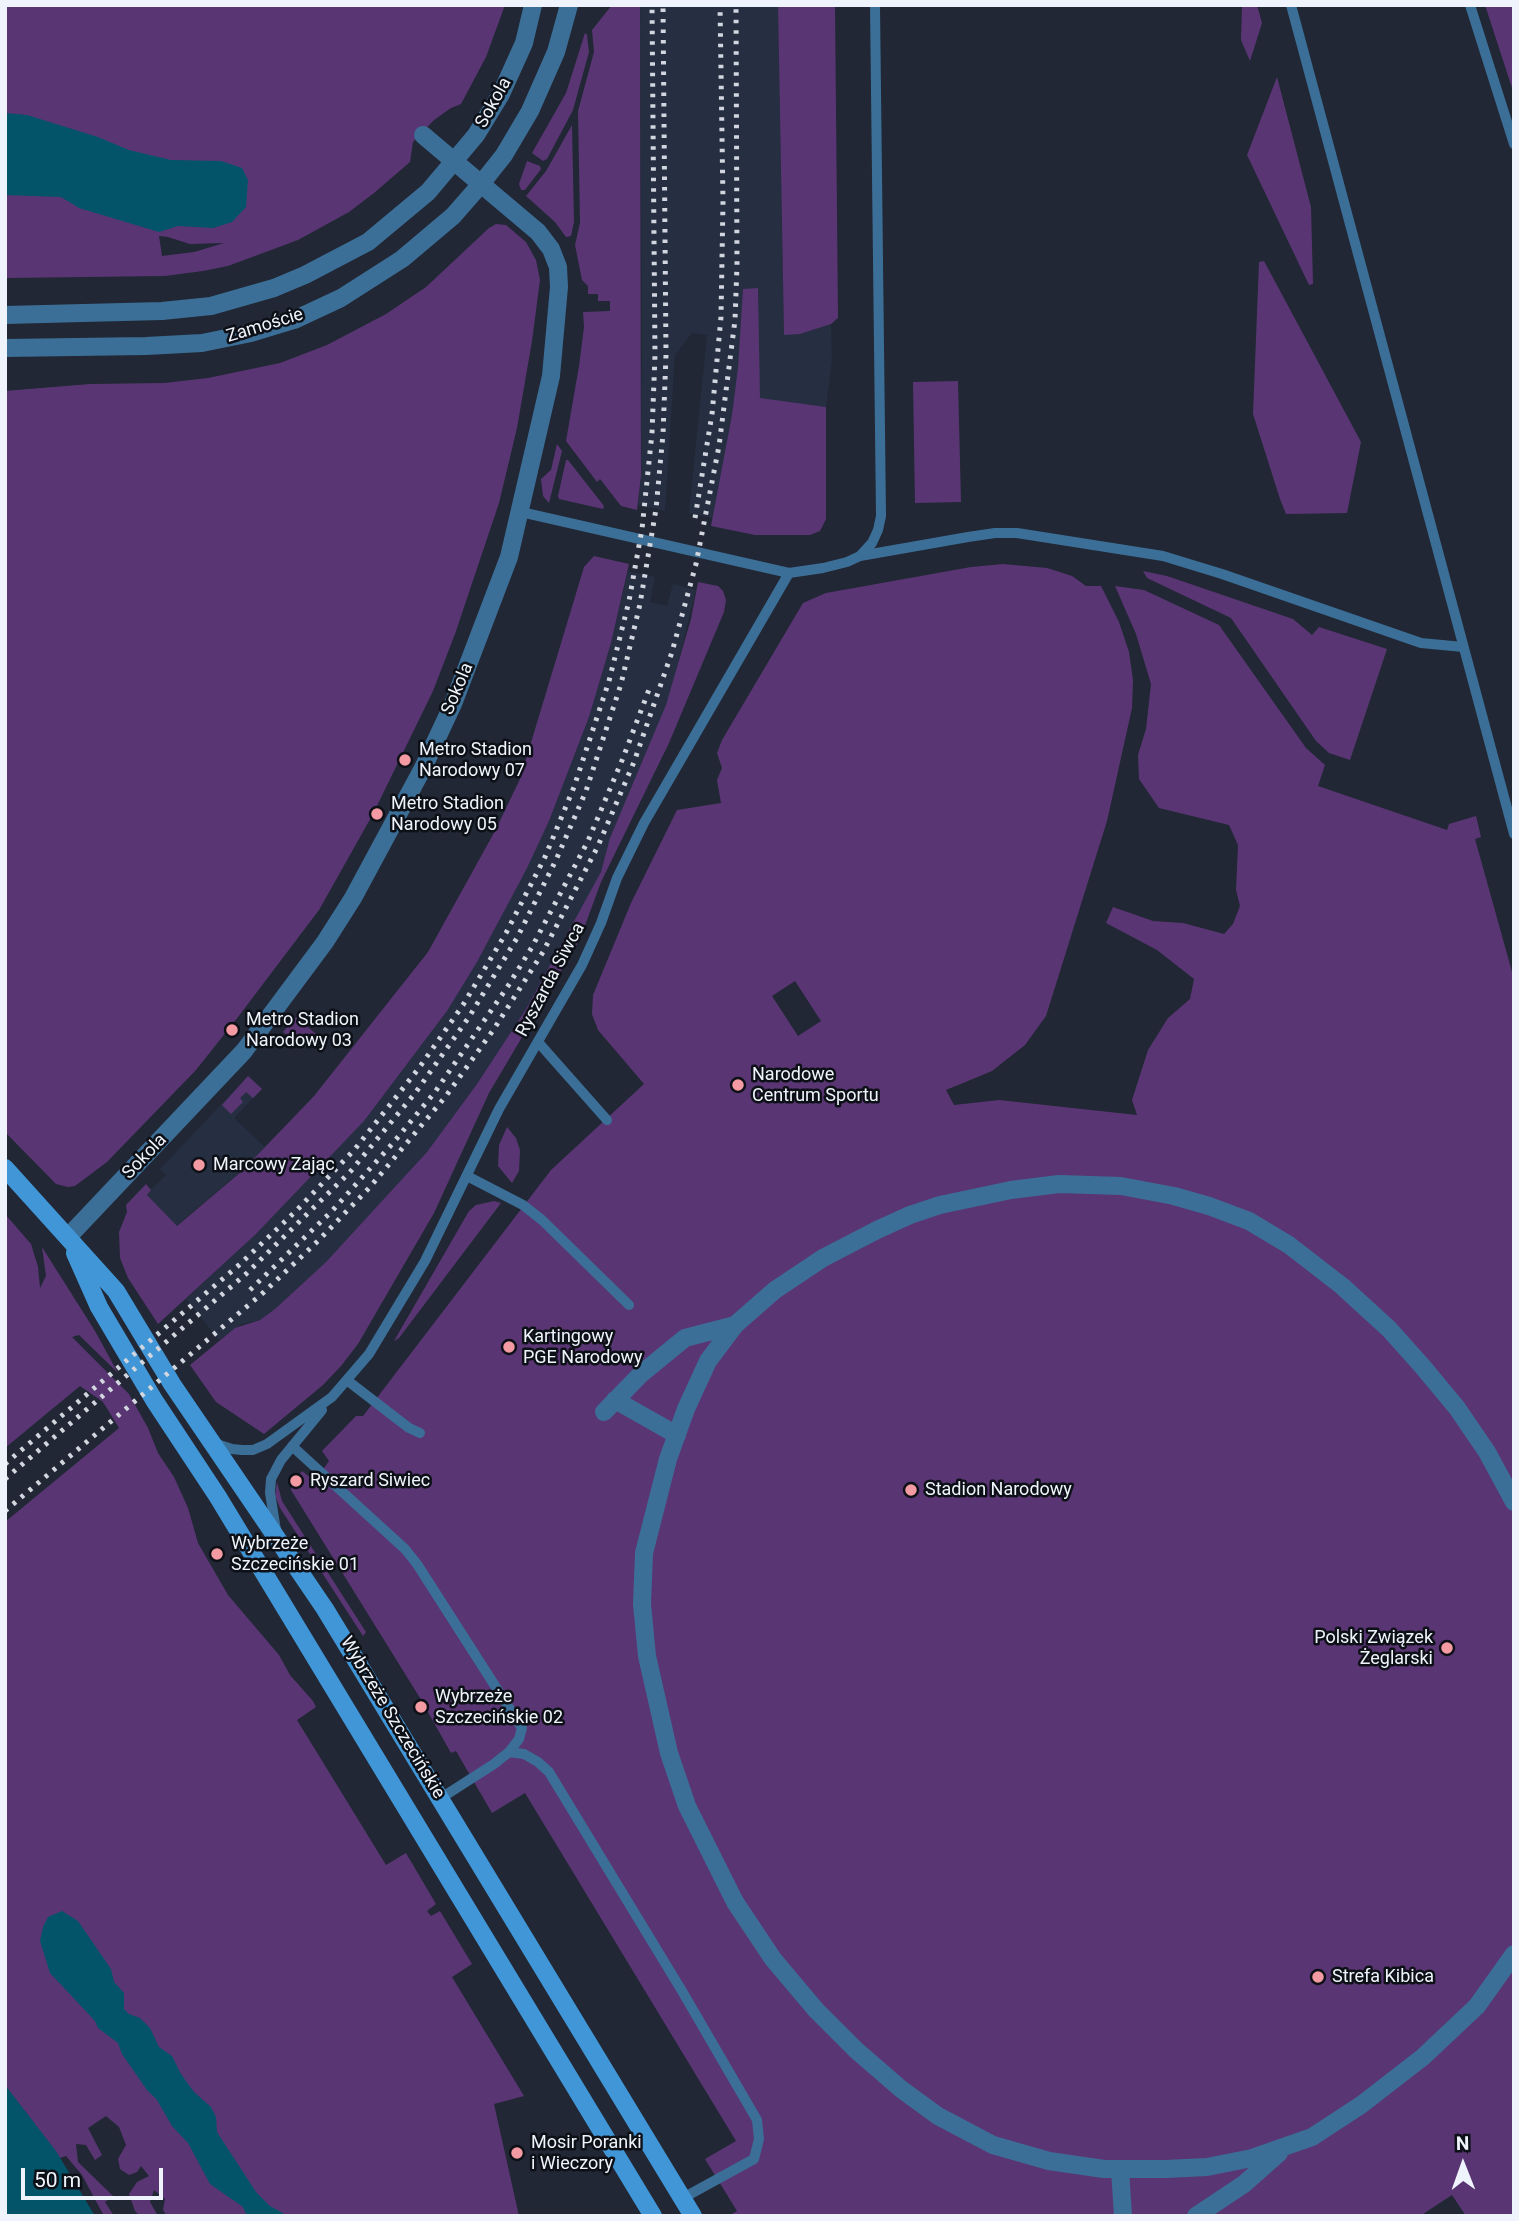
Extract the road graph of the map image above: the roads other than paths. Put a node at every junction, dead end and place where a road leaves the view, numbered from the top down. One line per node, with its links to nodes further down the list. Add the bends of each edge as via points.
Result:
1 (533, 5): 8 (street, Sokola, via 524,43 501,94)
2 (569, 5): 9 (street, Sokola, via 556,52 530,111)
3 (875, 5): 13 (lane, via 881,516 872,543)
4 (1291, 5): 15 (lane)
5 (1470, 5): 7 (lane)
6 (424, 135): 8 (street)
7 (1514, 144)
8 (455, 162): 9 (street, Sokola); 10 (street, Zamoście, via 428,192 368,242 305,275 247,297 162,312)
9 (481, 184): 11 (street, Zamoście, via 453,216 402,259 341,298 294,320 202,343); 12 (street, Sokola, via 545,239 558,267 551,376)
10 (5, 315)
11 (5, 348)
12 (521, 512): 14 (lane); 21 (street, Sokola, via 509,557 453,704 353,898 244,1051)
13 (860, 556): 14 (lane); 15 (lane, via 1017,533 1163,556 1421,643)
14 (789, 573): 17 (lane, Ryszarda Siwca, via 644,823 582,965)
15 (1463, 647): 16 (lane)
16 (1514, 834)
17 (538, 1042): 18 (lane); 20 (lane, Ryszarda Siwca)
18 (607, 1120)
19 (5, 1168): 21 (main road, Wybrzeże Szczecińskie)
20 (467, 1176): 22 (lane, via 542,1220); 24 (lane, Ryszarda Siwca, via 425,1261)
21 (68, 1237): 28 (main road, Wybrzeże Szczecińskie, via 116,1291); 38 (main road, Wybrzeże Szczecińskie, via 99,1307 154,1400 218,1497)
22 (629, 1305)
23 (735, 1325): 27 (street, via 708,1361); 27 (street, via 685,1338 609,1406); 30 (street, via 775,1290 823,1258 940,1205 1059,1184 1121,1186 1174,1196 1249,1221 1342,1286 1389,1329 1457,1408 1488,1452)
24 (348, 1381): 25 (lane, Ryszarda Siwca); 26 (lane)
25 (332, 1397): 28 (lane, Ryszarda Siwca, via 259,1448 232,1449); 29 (lane, Ryszarda Siwca)
26 (421, 1433)
27 (677, 1435): 36 (street, via 644,1553 647,1656 668,1753 687,1806 735,1902 773,1959 816,2010 856,2050 938,2116 993,2145 1049,2161)
28 (214, 1443): 31 (main road, Wybrzeże Szczecińskie)
29 (292, 1446): 31 (lane, Ryszarda Siwca, via 271,1479); 32 (lane, via 417,1564 522,1728)
30 (1514, 1502)
31 (278, 1539): 33 (main road, Wybrzeże Szczecińskie)
32 (509, 1752): 33 (lane); 37 (lane, via 524,1754 549,1772 757,2120 754,2159)
33 (441, 1798): 37 (main road, Wybrzeże Szczecińskie)
34 (1514, 1954): 35 (street, via 1476,2006 1423,2057 1353,2111 1312,2137)
35 (1286, 2146): 36 (street, via 1207,2167); 41 (street, via 1244,2185)
36 (1120, 2169): 40 (street)
37 (683, 2198): 39 (main road, Wybrzeże Szczecińskie)
38 (653, 2216)
39 (693, 2216)
40 (1123, 2216)
41 (1196, 2216)

